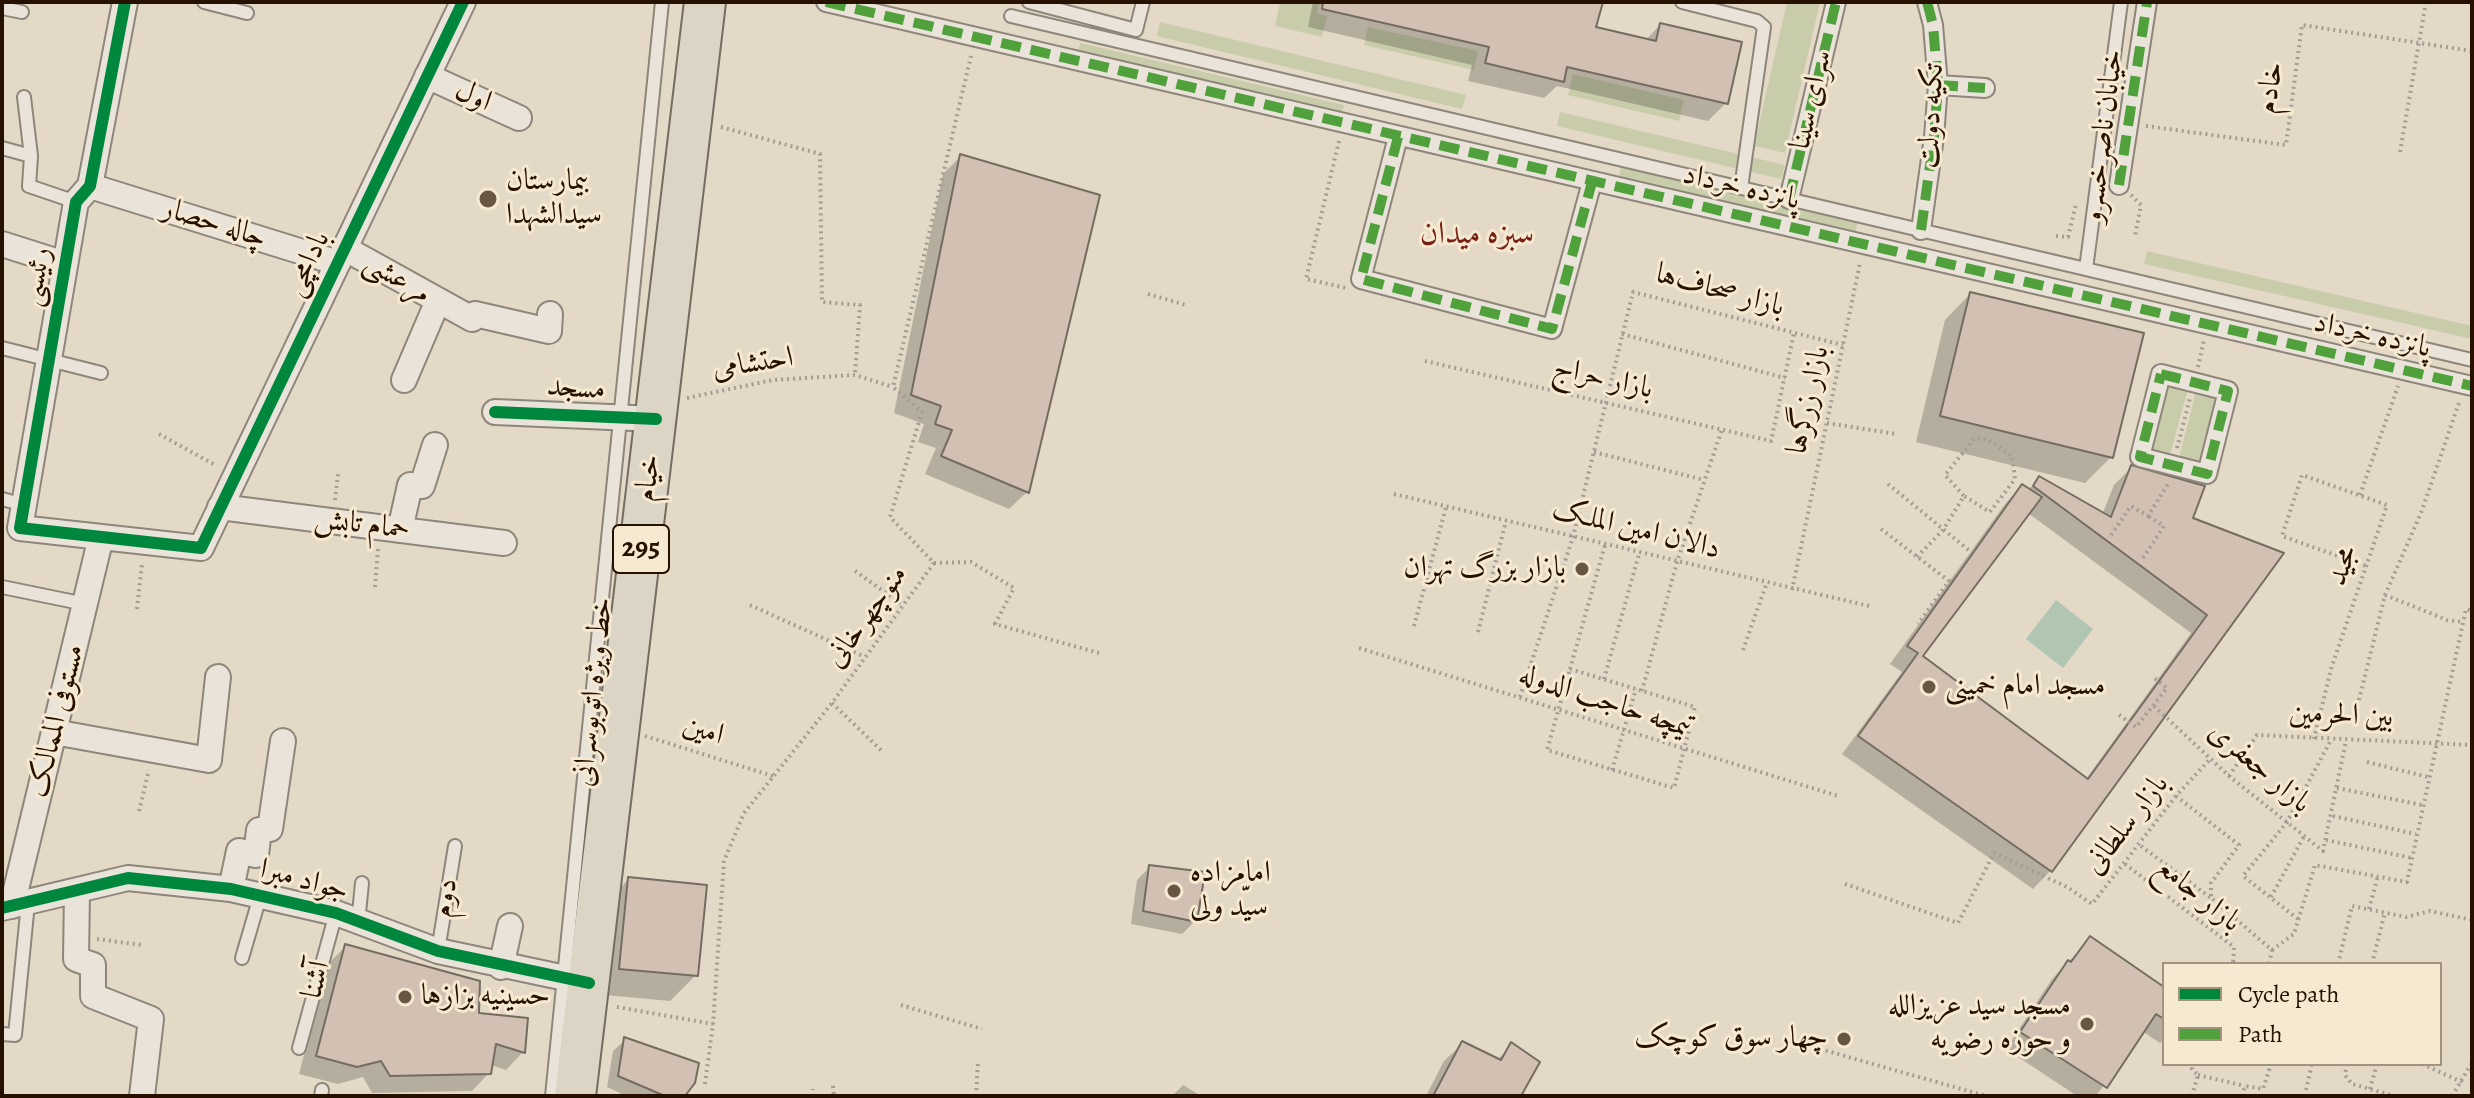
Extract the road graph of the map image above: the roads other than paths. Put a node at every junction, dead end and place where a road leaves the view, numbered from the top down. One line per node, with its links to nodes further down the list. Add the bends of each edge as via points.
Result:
1 (125, 2): 31 (street, رئیسی)
2 (204, 2): 16 (lane)
3 (463, 2): 20 (street, بادامچی)
4 (662, 2): 48 (lane, خط ویژه اتوبوسرانی)
5 (705, 2): 48 (main road, خیام / 295, via 692,119)
6 (826, 2): 25 (street)
7 (1029, 2): 18 (lane)
8 (1143, 2): 18 (lane)
9 (1682, 2): 30 (lane, via 1764,27)
10 (1836, 2): 32 (street, سرای سینا)
11 (1927, 2): 21 (street, تکیه دولت)
12 (2121, 2): 37 (lane, خیابان ناصرخسرو)
13 (2147, 2): 29 (street)
14 (2, 5): 15 (lane)
15 (22, 12)
16 (247, 13)
17 (1011, 16): 19 (lane, پانزده خرداد)
18 (1136, 30): 19 (lane)
19 (1143, 47): 30 (lane, پانزده خرداد)
20 (427, 76): 24 (street, اول); 35 (street, بادامچی)
21 (1938, 85): 22 (street); 33 (street, تکیه دولت)
22 (1985, 88)
23 (24, 97): 27 (lane, چاله حصار)
24 (519, 118)
25 (1398, 137): 28 (street); 28 (street, via 1361,279 1552,329)
26 (2, 148): 27 (lane)
27 (31, 156): 31 (lane, چاله حصار, via 29,186)
28 (1592, 182): 46 (street)
29 (2119, 185)
30 (1741, 188): 32 (lane, پانزده خرداد)
31 (83, 194): 35 (street, چاله حصار); 36 (street, رئیسی)
32 (1789, 199): 33 (lane, پانزده خرداد)
33 (1921, 230): 37 (lane, پانزده خرداد)
34 (2, 244): 36 (street)
35 (341, 256): 38 (street, مرعشی); 51 (street, بادامچی)
36 (65, 264): 41 (street, رئیسی)
37 (2086, 269): 42 (lane, پانزده خرداد)
38 (448, 302): 39 (street, مرعشی, via 472,319 475,314); 44 (street)
39 (549, 323)
40 (2, 348): 41 (lane)
41 (49, 358): 43 (lane); 50 (street, رئیسی)
42 (2472, 360)
43 (101, 373)
44 (404, 380)
45 (2194, 382): 45 (street, via 2228,391 2207,474 2140,457 2161,374)
46 (2469, 386)
47 (495, 412): 48 (street, مسجد)
48 (645, 413): 72 (lane, خط ویژه اتوبوسرانی); 72 (main road, خیام / 295, via 620,728)
49 (435, 445): 52 (street, via 422,486 410,485)
50 (13, 502): 53 (street, رئیسی, via 20,528)
51 (220, 507): 52 (street, حمام تابش); 55 (street, بادامچی)
52 (390, 528): 54 (street, حمام تابش)
53 (101, 537): 55 (street, رئیسی); 57 (street, مستوفی الممالک)
54 (504, 543)
55 (201, 548)
56 (2, 587): 57 (lane)
57 (85, 604): 59 (street, مستوفی الممالک)
58 (218, 677): 59 (street, via 209,760)
59 (54, 732): 66 (street, مستوفی الممالک)
60 (283, 741): 63 (street, via 270,829 259,830 256,855 239,851)
61 (455, 846): 69 (lane, دوم)
62 (362, 883): 67 (lane, آشنا)
63 (231, 889): 64 (street, جواد مبرا, via 128,878); 65 (street, جواد مبرا)
64 (77, 892): 66 (street, جواد مبرا); 75 (street, via 76,959 93,965 93,996 151,1019)
65 (261, 893): 67 (street, جواد مبرا); 70 (lane)
66 (14, 906): 73 (lane, via 15,1035)
67 (347, 918): 69 (street, جواد مبرا); 74 (lane, آشنا)
68 (510, 926): 71 (street)
69 (438, 951): 71 (street, جواد مبرا)
70 (242, 958)
71 (501, 967): 72 (street, جواد مبرا)
72 (580, 987): 76 (lane, خط ویژه اتوبوسرانی); 77 (main road, خیام / 295)
73 (2, 1034)
74 (299, 1048)
75 (142, 1096)
76 (552, 1096)
77 (575, 1096)

